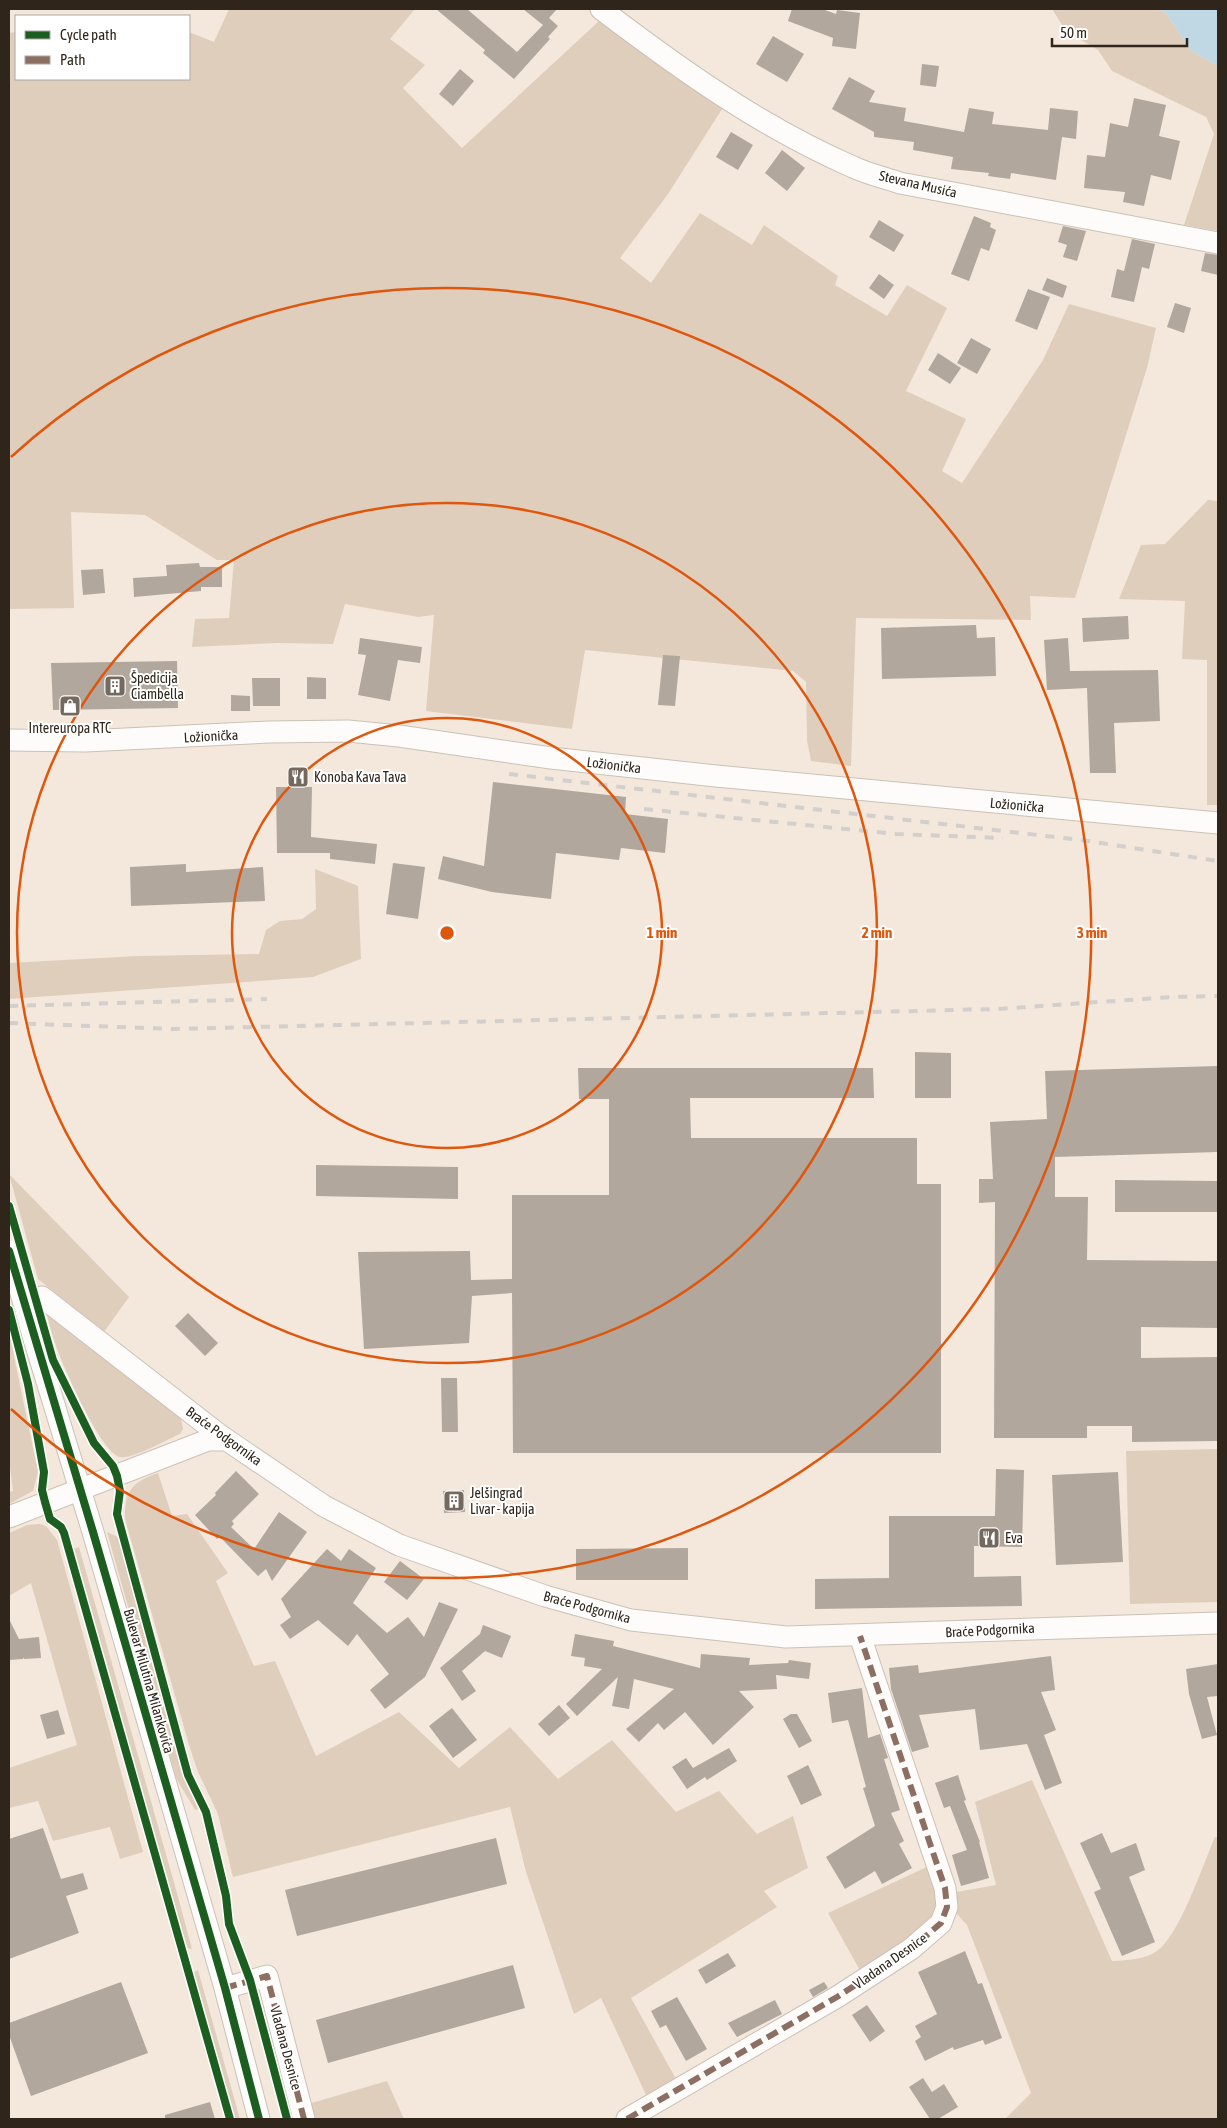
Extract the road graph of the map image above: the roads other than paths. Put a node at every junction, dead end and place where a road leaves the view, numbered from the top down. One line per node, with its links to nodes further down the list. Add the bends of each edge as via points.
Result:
1 (601, 9): 2 (street, Stevana Musića, via 731,102 854,168 900,183)
2 (1218, 243)
3 (9, 740): 4 (street, Ložionička, via 85,741 348,731 716,776)
4 (1218, 823)
5 (9, 1251): 8 (street, Bulevar Milutina Milankovića, bridge)
6 (42, 1297): 7 (street, Braće Podgornika)
7 (227, 1440): 8 (street, via 208,1440); 11 (street, Braće Podgornika, via 324,1506 399,1545 545,1596 630,1620 786,1636)
8 (80, 1491): 9 (street); 12 (street, Bulevar Milutina Milankovića)
9 (9, 1517)
10 (1218, 1622): 11 (street, Braće Podgornika)
11 (860, 1636): 15 (street, Vladana Desnice, via 945,1888 947,1907 941,1923 911,1949 837,1997)
12 (225, 1988): 13 (street, Bulevar Milutina Milankovića); 14 (street, Vladana Desnice, via 267,1976)
13 (259, 2119)
14 (304, 2119)
15 (627, 2119)

